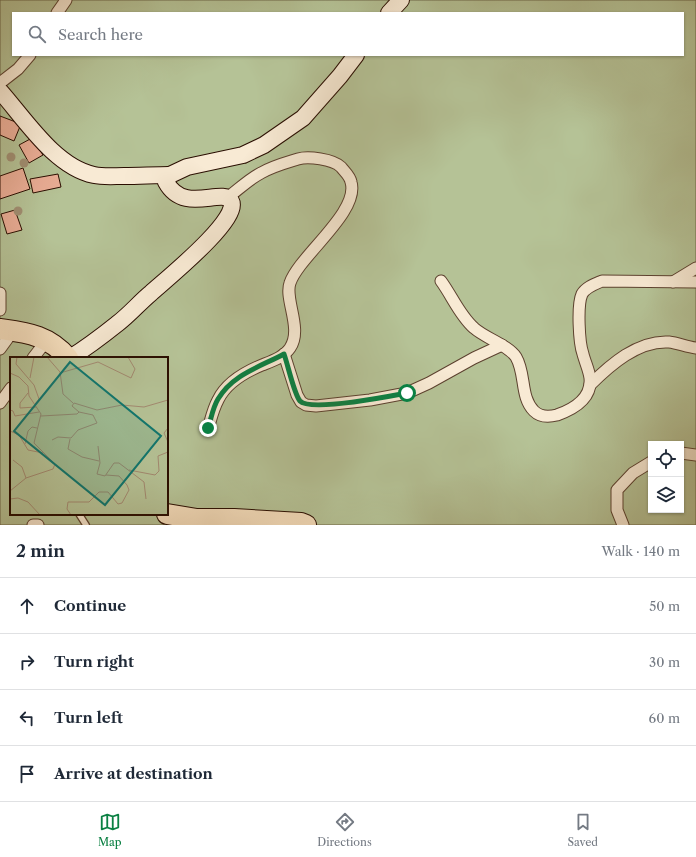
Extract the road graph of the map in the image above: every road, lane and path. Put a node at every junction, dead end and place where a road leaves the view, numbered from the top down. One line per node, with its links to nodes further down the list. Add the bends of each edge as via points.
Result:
1 (66, 0): 3 (street)
2 (401, 0): 4 (street)
3 (58, 12)
4 (390, 12)
5 (29, 56): 7 (street)
6 (355, 56): 9 (street, via 303,118 264,145 243,155 187,167)
7 (0, 83)
8 (0, 91): 9 (street, via 44,143 74,168 101,176)
9 (170, 175): 10 (street, via 166,182 175,194 185,198)
10 (227, 198): 22 (street, via 260,173 302,158 324,160 339,165 352,183 351,195 345,209 325,238 292,276 289,285 294,320 293,342); 25 (street, via 231,201 232,208 210,239 119,323)
11 (696, 268): 13 (street)
12 (441, 281): 19 (street, via 472,327)
13 (673, 282): 14 (street); 26 (street, via 602,281 593,284 583,293 580,301 580,341)
14 (696, 282)
15 (0, 293): 16 (street)
16 (0, 310)
17 (6, 330): 18 (highway); 21 (street)
18 (46, 340): 23 (street); 24 (highway)
19 (502, 345): 22 (street, via 407,393 316,406 301,402); 26 (street, via 516,356 524,380 524,391 534,411 541,416 569,411 578,405)
20 (696, 348): 26 (street, via 669,342 639,348 606,369)
21 (0, 349)
22 (284, 354): 29 (street, via 243,374 226,388 218,400)
23 (34, 357)
24 (68, 357)
25 (71, 357)
26 (590, 385)
27 (10, 389): 28 (street)
28 (0, 403)
29 (208, 428)
30 (684, 453): 31 (street)
31 (696, 455)
32 (648, 464): 40 (street, via 633,473 617,490 617,510)
33 (168, 514): 35 (highway)
34 (81, 515): 38 (lane)
35 (212, 522): 39 (highway, via 234,519)
36 (33, 525): 37 (street)
37 (38, 525)
38 (86, 525)
39 (306, 525)
40 (623, 525)

